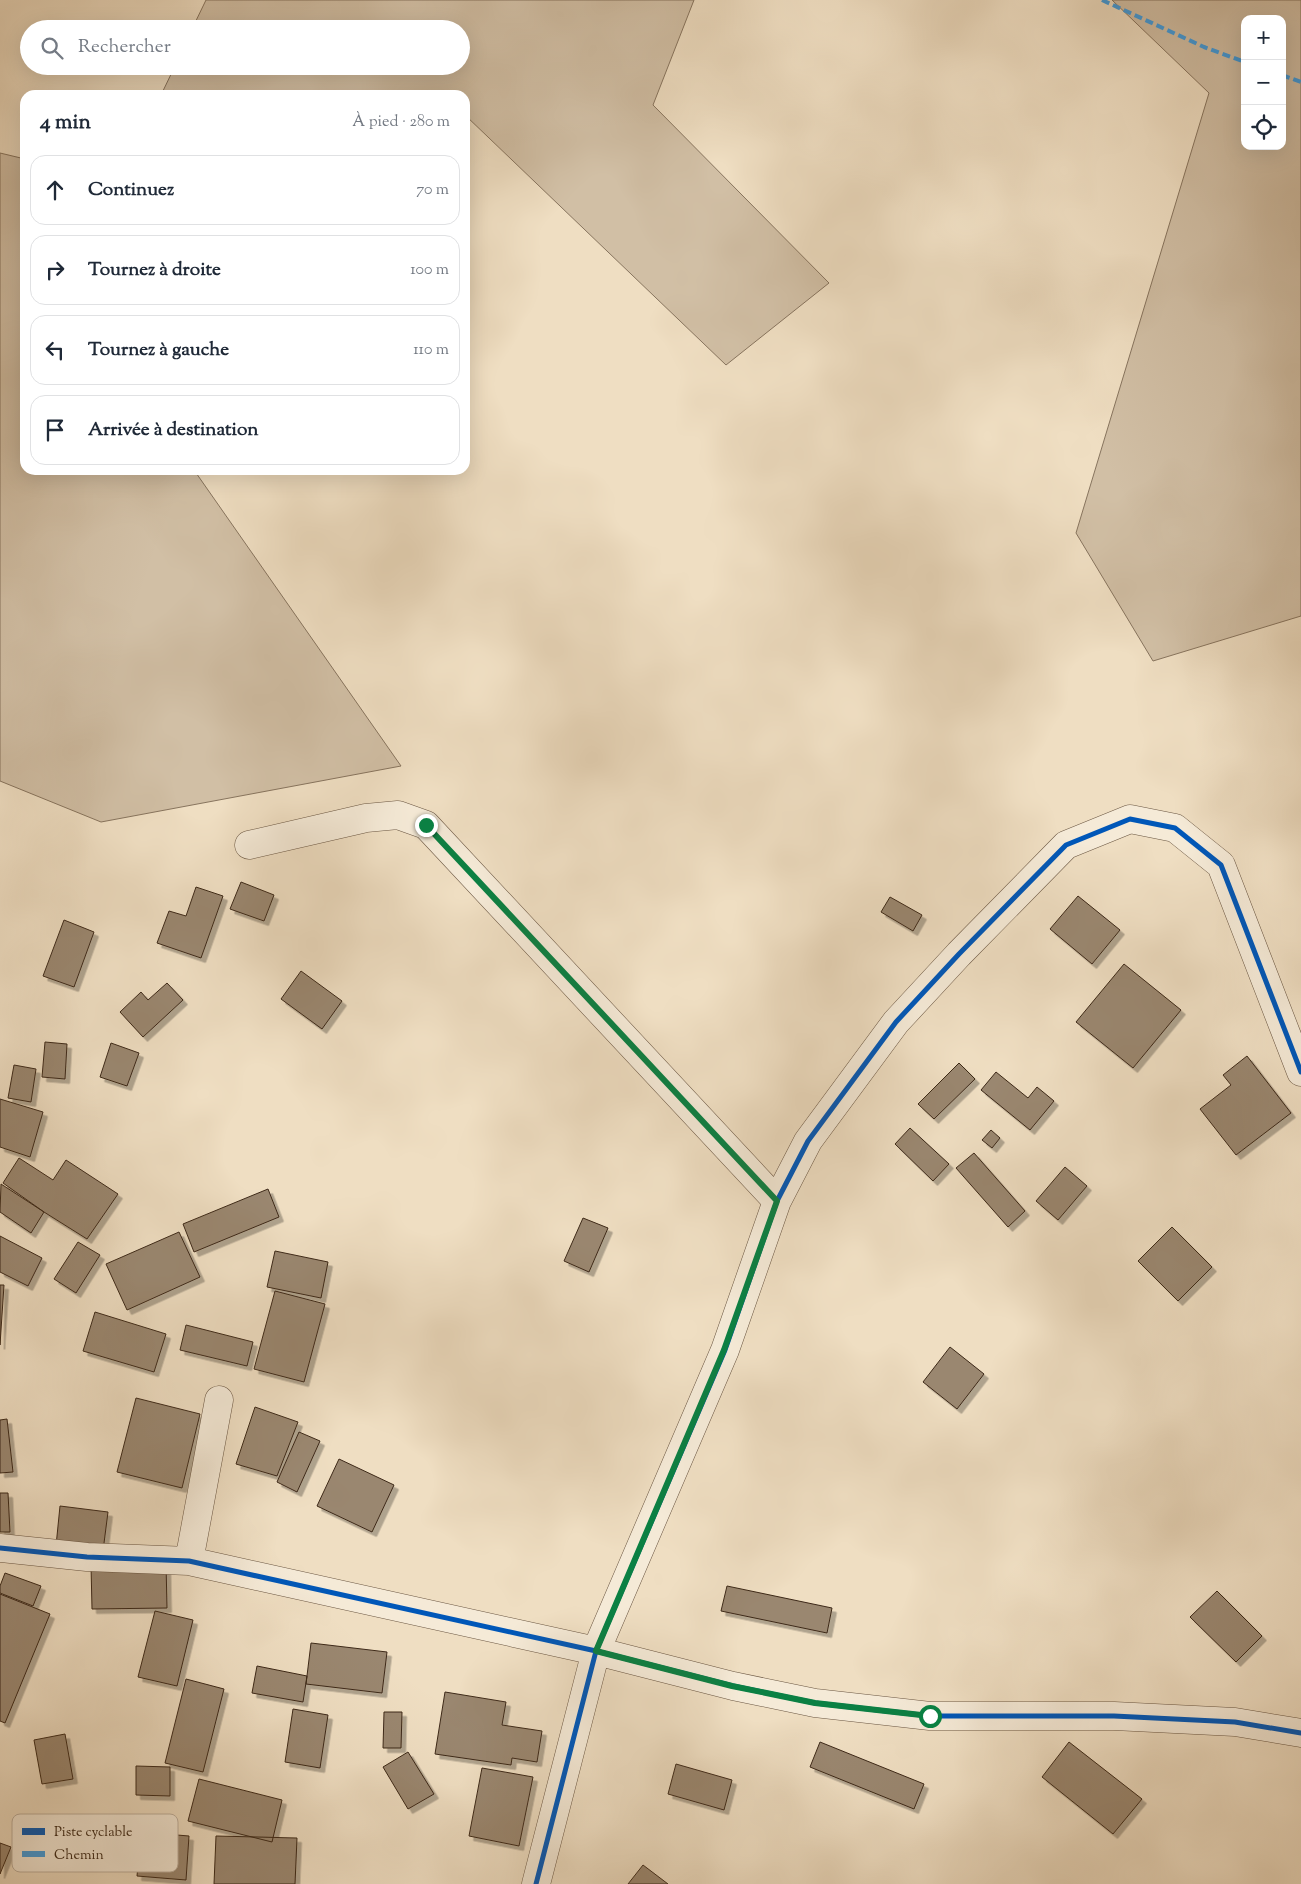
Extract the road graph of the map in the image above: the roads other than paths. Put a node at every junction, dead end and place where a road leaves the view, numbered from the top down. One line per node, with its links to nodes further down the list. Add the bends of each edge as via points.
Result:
1 (249, 845): 3 (street, via 366,818 398,815 426,825)
2 (1301, 1072): 3 (street, via 1221,865 1175,828 1130,819 1066,845 953,960 896,1022 808,1141)
3 (777, 1201): 7 (street, via 724,1350)
4 (219, 1400): 6 (street)
5 (0, 1548): 6 (street, via 88,1557)
6 (190, 1561): 7 (street)
7 (596, 1651): 8 (street, via 732,1686 825,1704 930,1716 1114,1716 1235,1722); 9 (street)
8 (1301, 1733)
9 (536, 1884)

